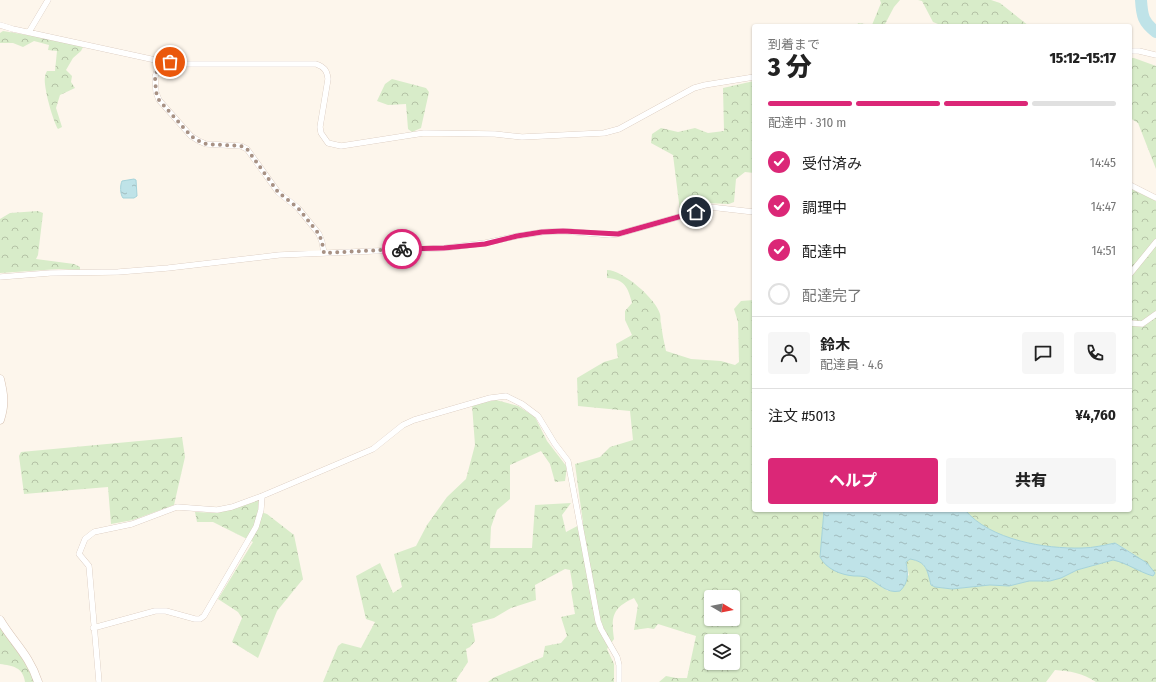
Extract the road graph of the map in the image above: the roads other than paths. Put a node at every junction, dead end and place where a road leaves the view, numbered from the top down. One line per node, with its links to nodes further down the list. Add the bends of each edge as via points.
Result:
1 (48, 0): 3 (street)
2 (0, 25): 3 (street)
3 (29, 32): 6 (street)
4 (1132, 51): 5 (street)
5 (1156, 55)
6 (160, 61): 7 (street, via 180,64 322,66 327,72 328,79 321,133 328,143 341,146 424,132 522,137 604,133 619,129 694,88); 12 (street, via 155,77 159,100 191,136 199,141 247,149 278,192 298,208 319,234)
7 (752, 76)
8 (1132, 185): 9 (street)
9 (1156, 198)
10 (752, 212): 12 (street, via 710,207 618,234 542,232 485,244 444,248)
11 (1156, 242): 13 (street)
12 (324, 253): 14 (street, via 279,255 118,272 50,272)
13 (1132, 271)
14 (0, 278)
15 (1156, 314): 16 (street, via 1142,324)
16 (1132, 323)
17 (0, 379): 18 (main road, via 5,400)
18 (0, 420)
19 (262, 496): 21 (street, via 256,527 204,616 195,619 166,611 155,611); 21 (street, via 217,510 177,507 132,524 94,532 85,539 79,554 88,566); 24 (street, via 373,449 403,425 414,420 490,398 511,397 538,416 568,461 598,621 617,657)
20 (0, 620): 22 (main road, via 26,656)
21 (93, 628): 23 (street)
22 (38, 682)
23 (99, 682)
24 (619, 682)

